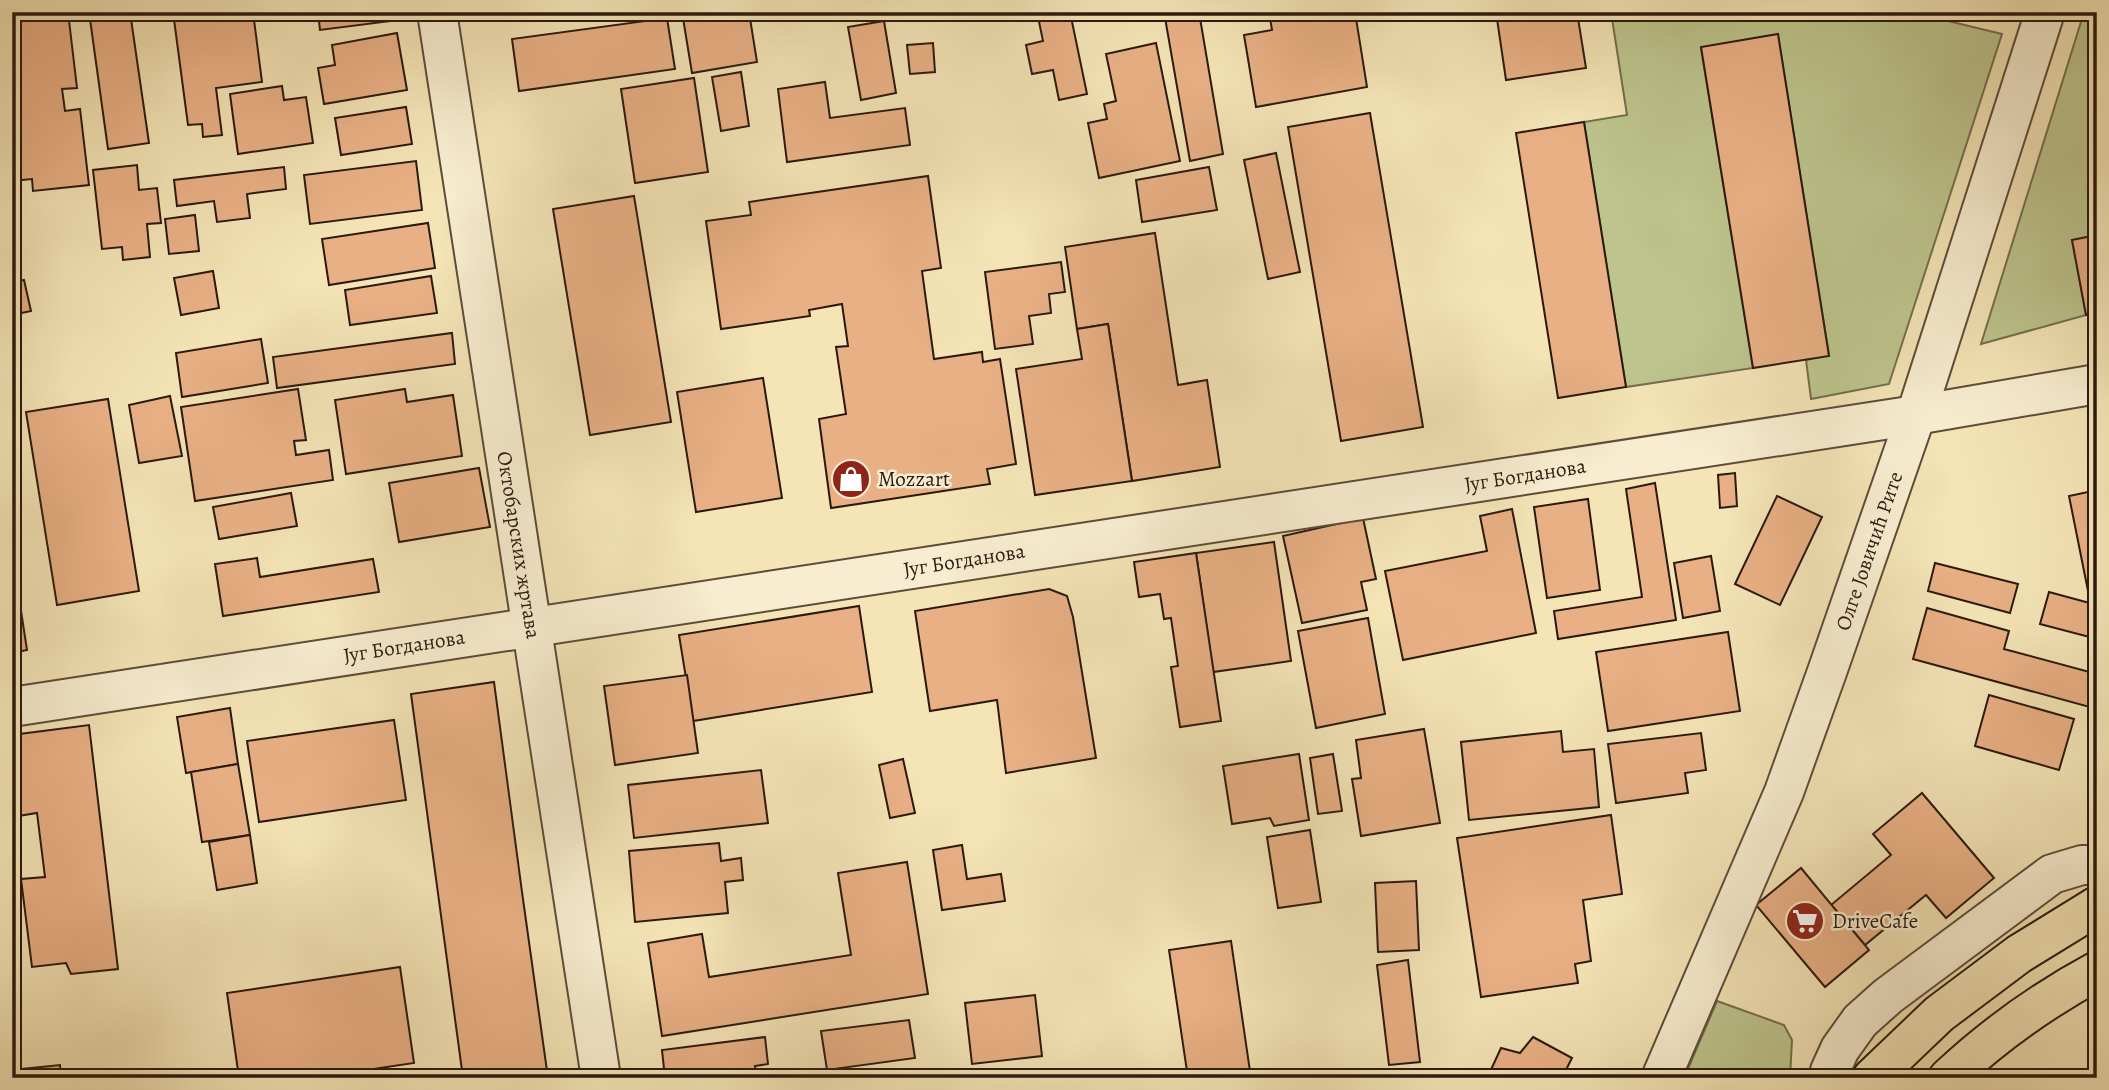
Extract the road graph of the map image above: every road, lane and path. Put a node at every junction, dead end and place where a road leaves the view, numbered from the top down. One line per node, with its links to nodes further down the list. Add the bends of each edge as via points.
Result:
1 (437, 12): 5 (street, Октобарских жртава)
2 (2045, 12): 4 (street, Олге Јовичић Рите)
3 (2097, 384): 4 (street, Југ Богданова)
4 (1916, 415): 5 (street, Југ Богданова); 11 (street, Олге Јовичић Рите, via 1784,792)
5 (531, 626): 6 (street, Југ Богданова); 10 (street, Октобарских жртава)
6 (12, 707)
7 (2097, 865): 12 (street, via 2052,874 1888,996 1860,1021 1840,1049)
8 (2097, 906): 13 (main road, via 2019,954 1939,1014)
9 (2097, 971): 14 (main road, via 2026,1014)
10 (601, 1078)
11 (1661, 1078)
12 (1829, 1078)
13 (1872, 1078)
14 (1948, 1078)

